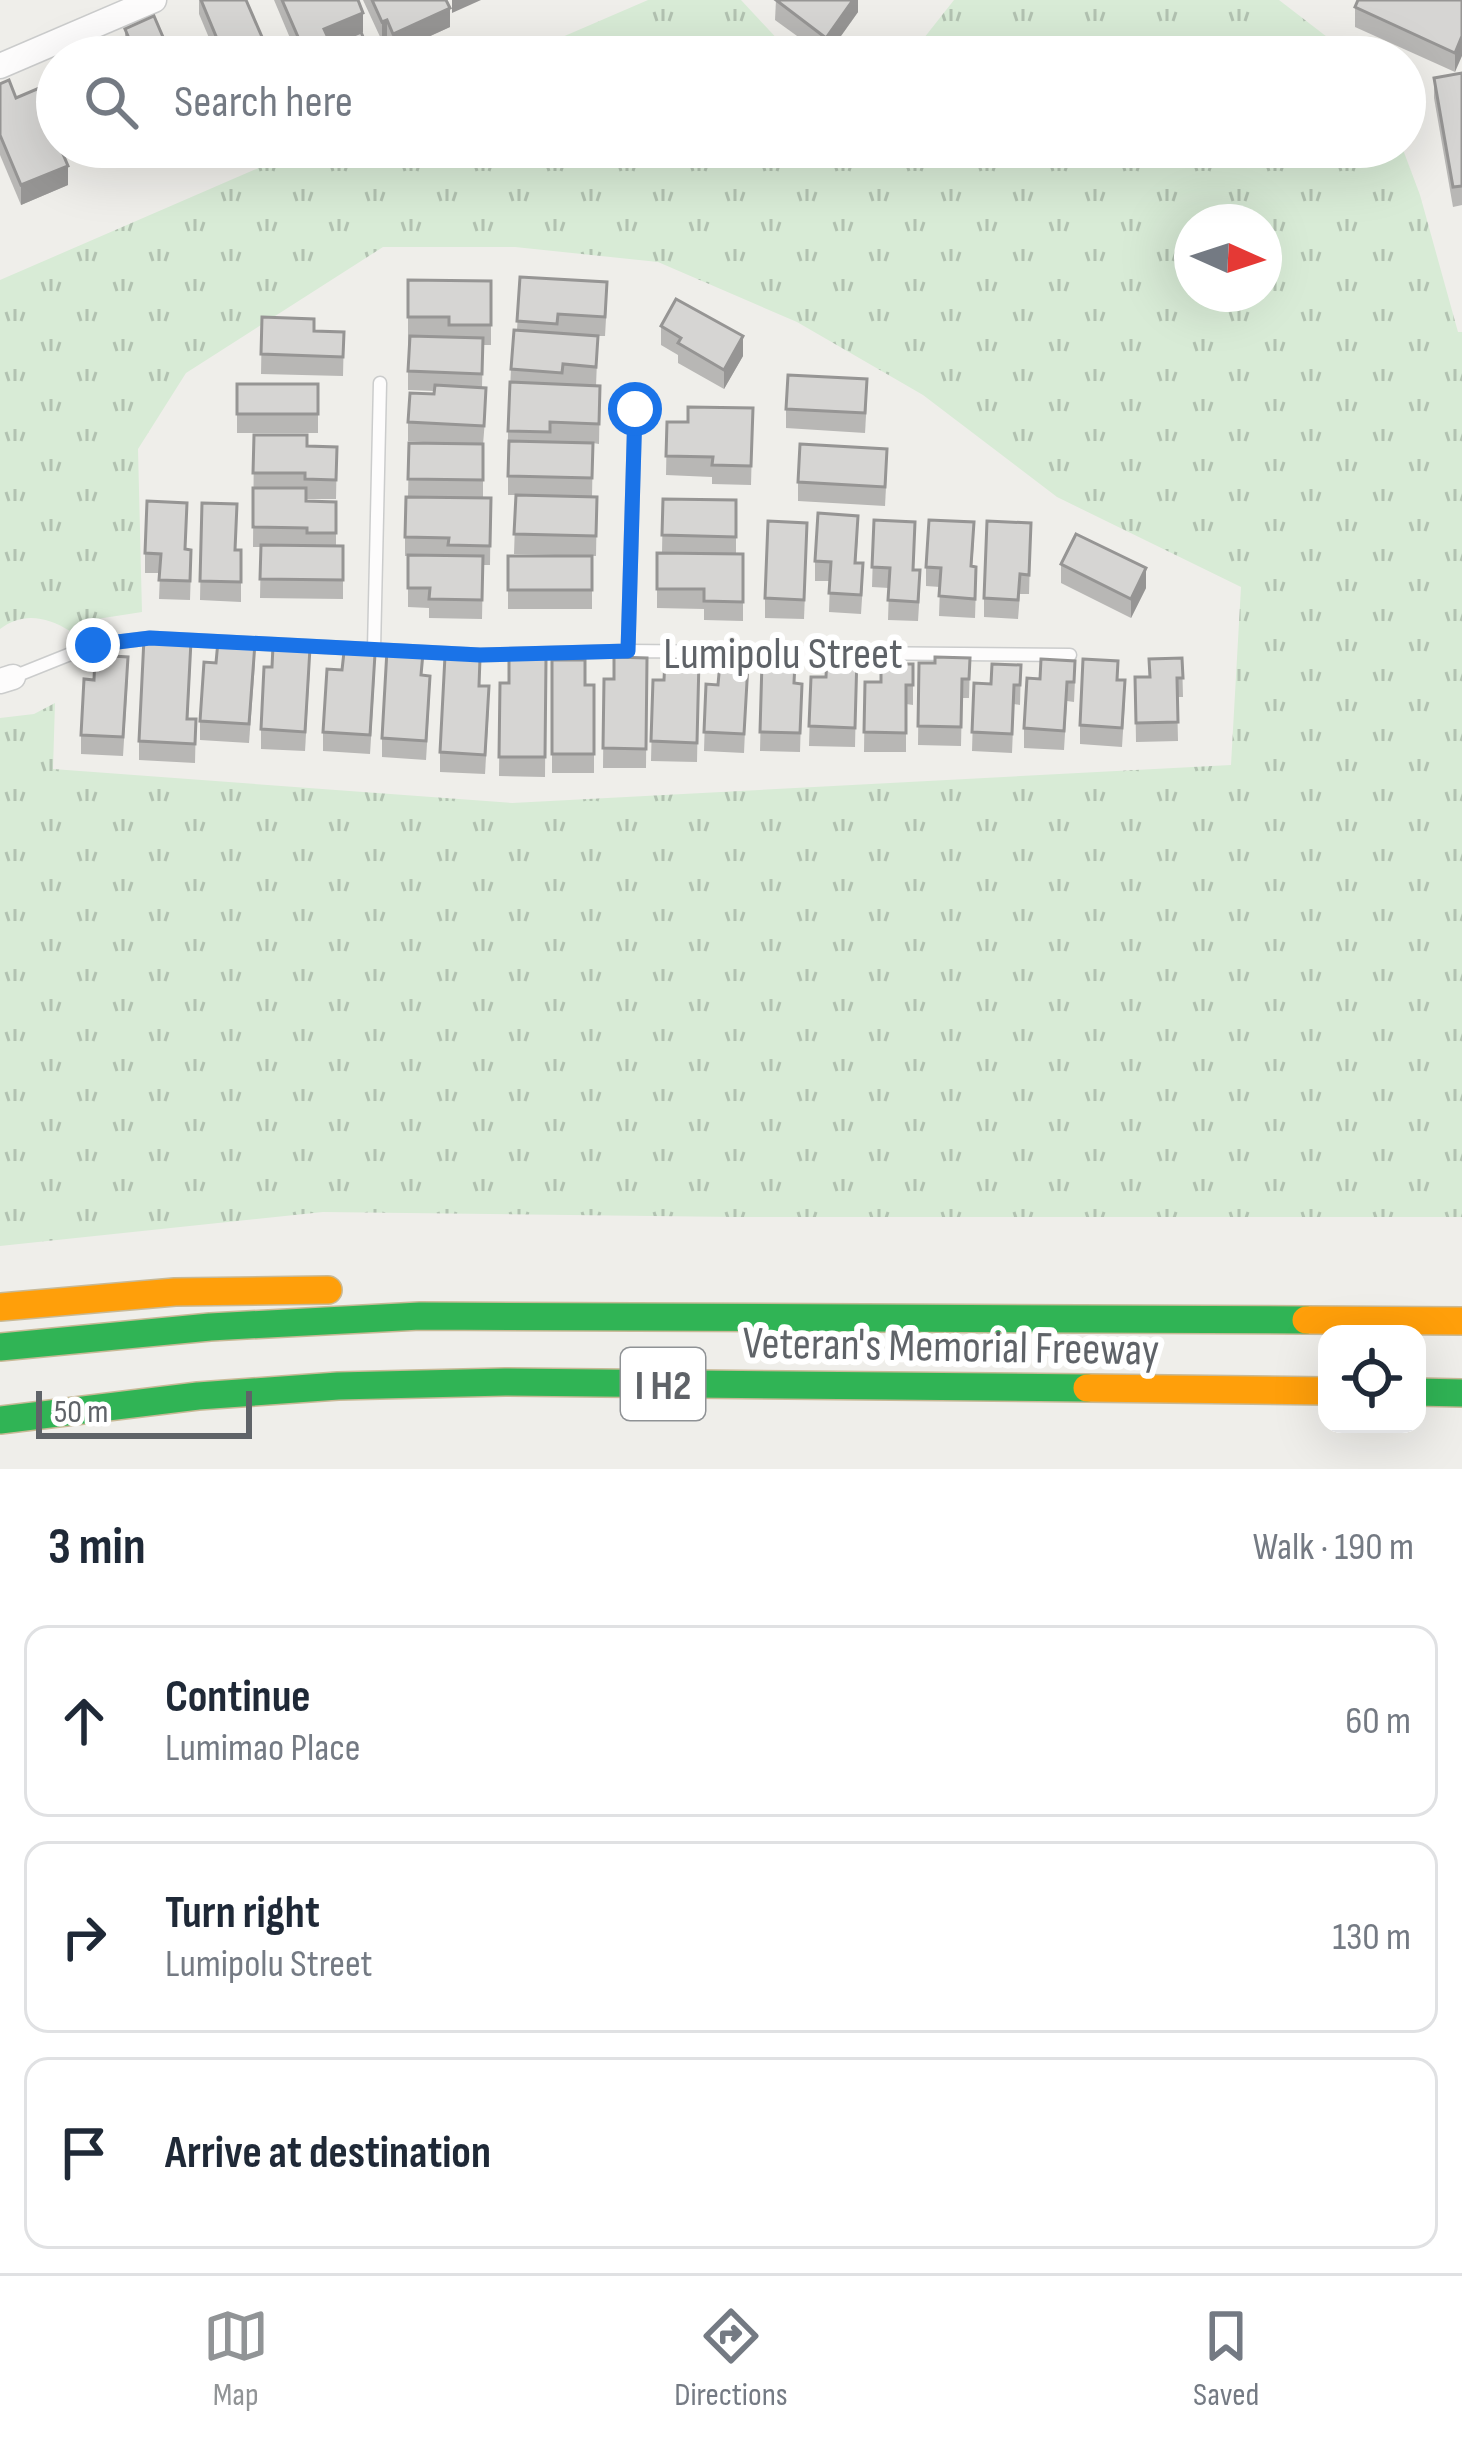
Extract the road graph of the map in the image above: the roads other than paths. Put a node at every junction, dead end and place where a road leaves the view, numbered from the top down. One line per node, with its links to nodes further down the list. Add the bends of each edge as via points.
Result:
1 (154, 0): 2 (street)
2 (70, 36)
3 (36, 51): 4 (street)
4 (0, 66)
5 (380, 383): 7 (lane)
6 (635, 409): 8 (lane)
7 (374, 649): 8 (lane, Lumipolu Street); 10 (lane, Lumipolu Street, via 150,638 93,645)
8 (628, 651): 9 (lane, Lumipolu Street)
9 (1070, 655)
10 (7, 679)
11 (0, 1307): 12 (highway, via 176,1292 376,1292)
12 (817, 1318): 13 (highway, Veteran's Memorial Freeway / I H2); 14 (highway, I H2, via 420,1316 112,1332)
13 (1462, 1321)
14 (0, 1347)
15 (1318, 1391): 18 (highway, Veteran's Memorial Freeway / I H2, via 505,1382 198,1396)
16 (1426, 1393): 17 (highway)
17 (1462, 1393)
18 (0, 1420)

